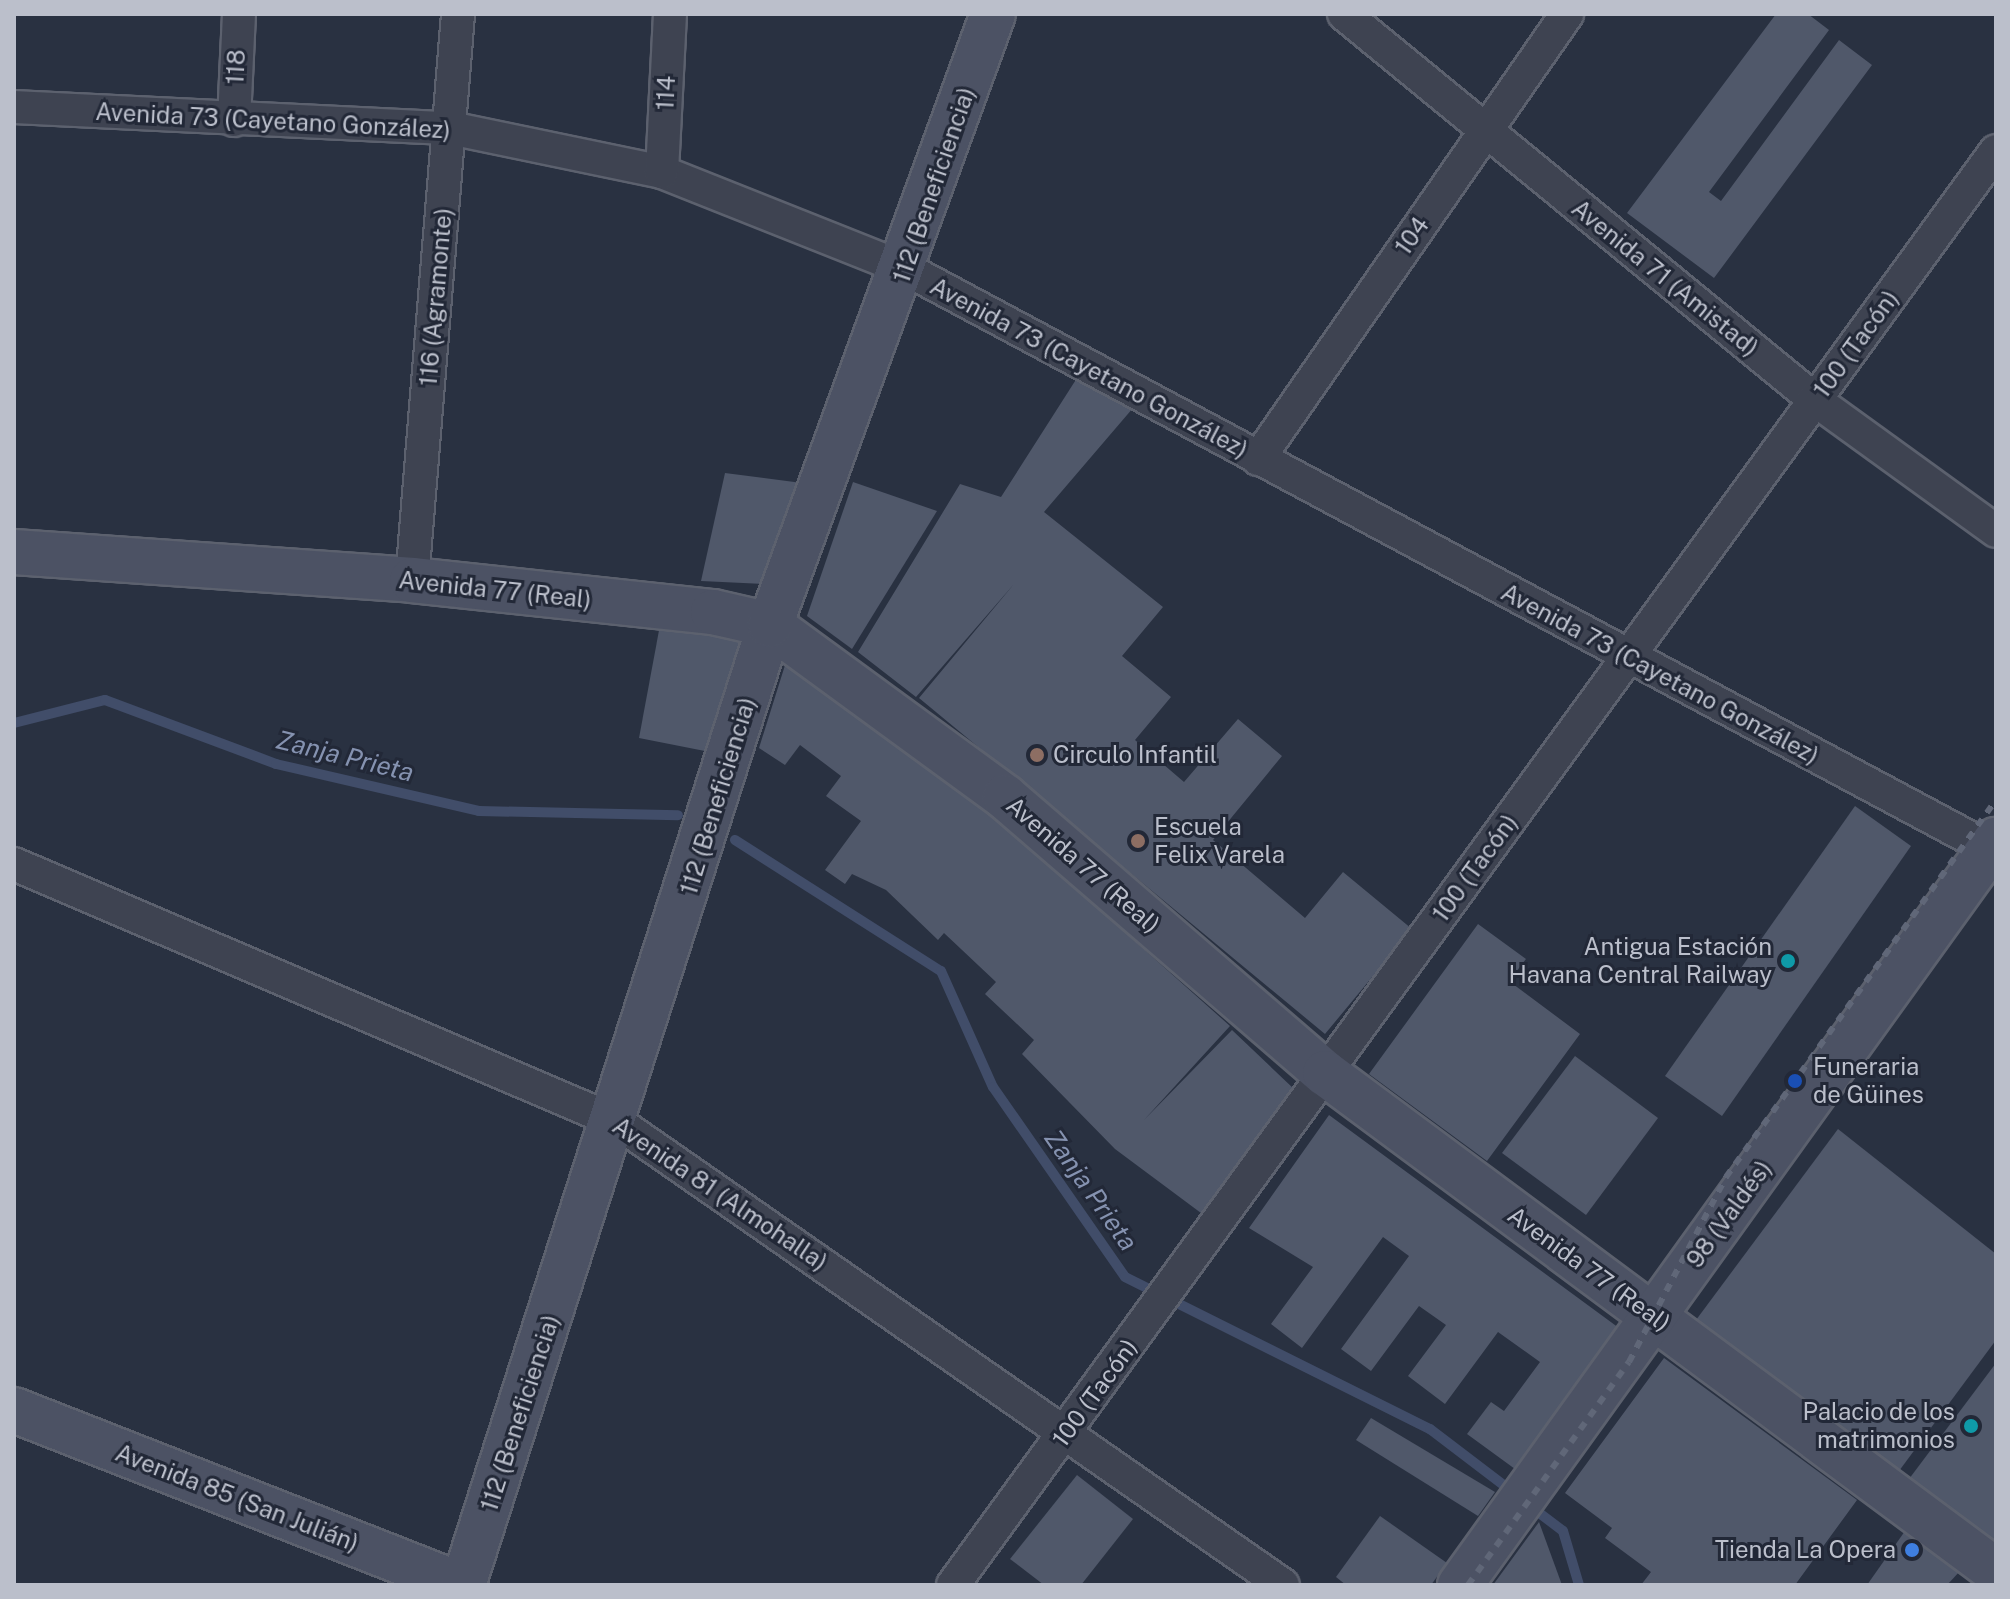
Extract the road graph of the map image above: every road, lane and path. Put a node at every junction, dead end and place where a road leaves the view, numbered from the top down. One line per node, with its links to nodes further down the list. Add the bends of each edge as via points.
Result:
1 (239, 14): 8 (street, 118)
2 (458, 14): 9 (street, 116 (Agramonte))
3 (670, 14): 12 (street, 114)
4 (993, 14): 13 (main road, 112 (Beneficiencia))
5 (1344, 14): 10 (street, Avenida 71 (Amistad))
6 (1567, 14): 10 (street, 104)
7 (14, 107): 8 (street, Avenida 73 (Cayetano González))
8 (234, 120): 9 (street, Avenida 73 (Cayetano González))
9 (450, 128): 12 (street, Avenida 73 (Cayetano González)); 18 (street, 116 (Agramonte))
10 (1484, 131): 14 (street, Avenida 71 (Amistad)); 15 (street, 104)
11 (1996, 151): 14 (street, 100 (Tacón))
12 (662, 172): 13 (street, Avenida 73 (Cayetano González))
13 (906, 269): 15 (street, Avenida 73 (Cayetano González)); 19 (main road, 112 (Beneficiencia))
14 (1815, 400): 16 (street, Avenida 71 (Amistad)); 20 (street, 100 (Tacón))
15 (1258, 459): 20 (street, Avenida 73 (Cayetano González))
16 (1996, 531)
17 (14, 552): 18 (main road, Avenida 77 (Real))
18 (412, 580): 19 (main road, Avenida 77 (Real), via 713,612)
19 (770, 625): 23 (main road, Avenida 77 (Real), via 1005,797); 24 (main road, 112 (Beneficiencia))
20 (1628, 658): 21 (street, Avenida 73 (Cayetano González)); 23 (street, 100 (Tacón))
21 (1994, 847): 25 (main road, 98 (Valdés))
22 (14, 864): 24 (street, Avenida 81 (Almohalla))
23 (1325, 1073): 25 (main road, Avenida 77 (Real)); 27 (street, 100 (Tacón))
24 (617, 1122): 27 (street, Avenida 81 (Almohalla)); 29 (main road, 112 (Beneficiencia))
25 (1655, 1318): 28 (main road, Avenida 77 (Real)); 32 (main road, 98 (Valdés))
26 (14, 1410): 29 (main road, Avenida 85 (San Julián))
27 (1067, 1431): 30 (street, 100 (Tacón)); 31 (street, Avenida 81 (Almohalla))
28 (1990, 1571)
29 (462, 1585)
30 (953, 1585)
31 (1283, 1585)
32 (1460, 1585)

